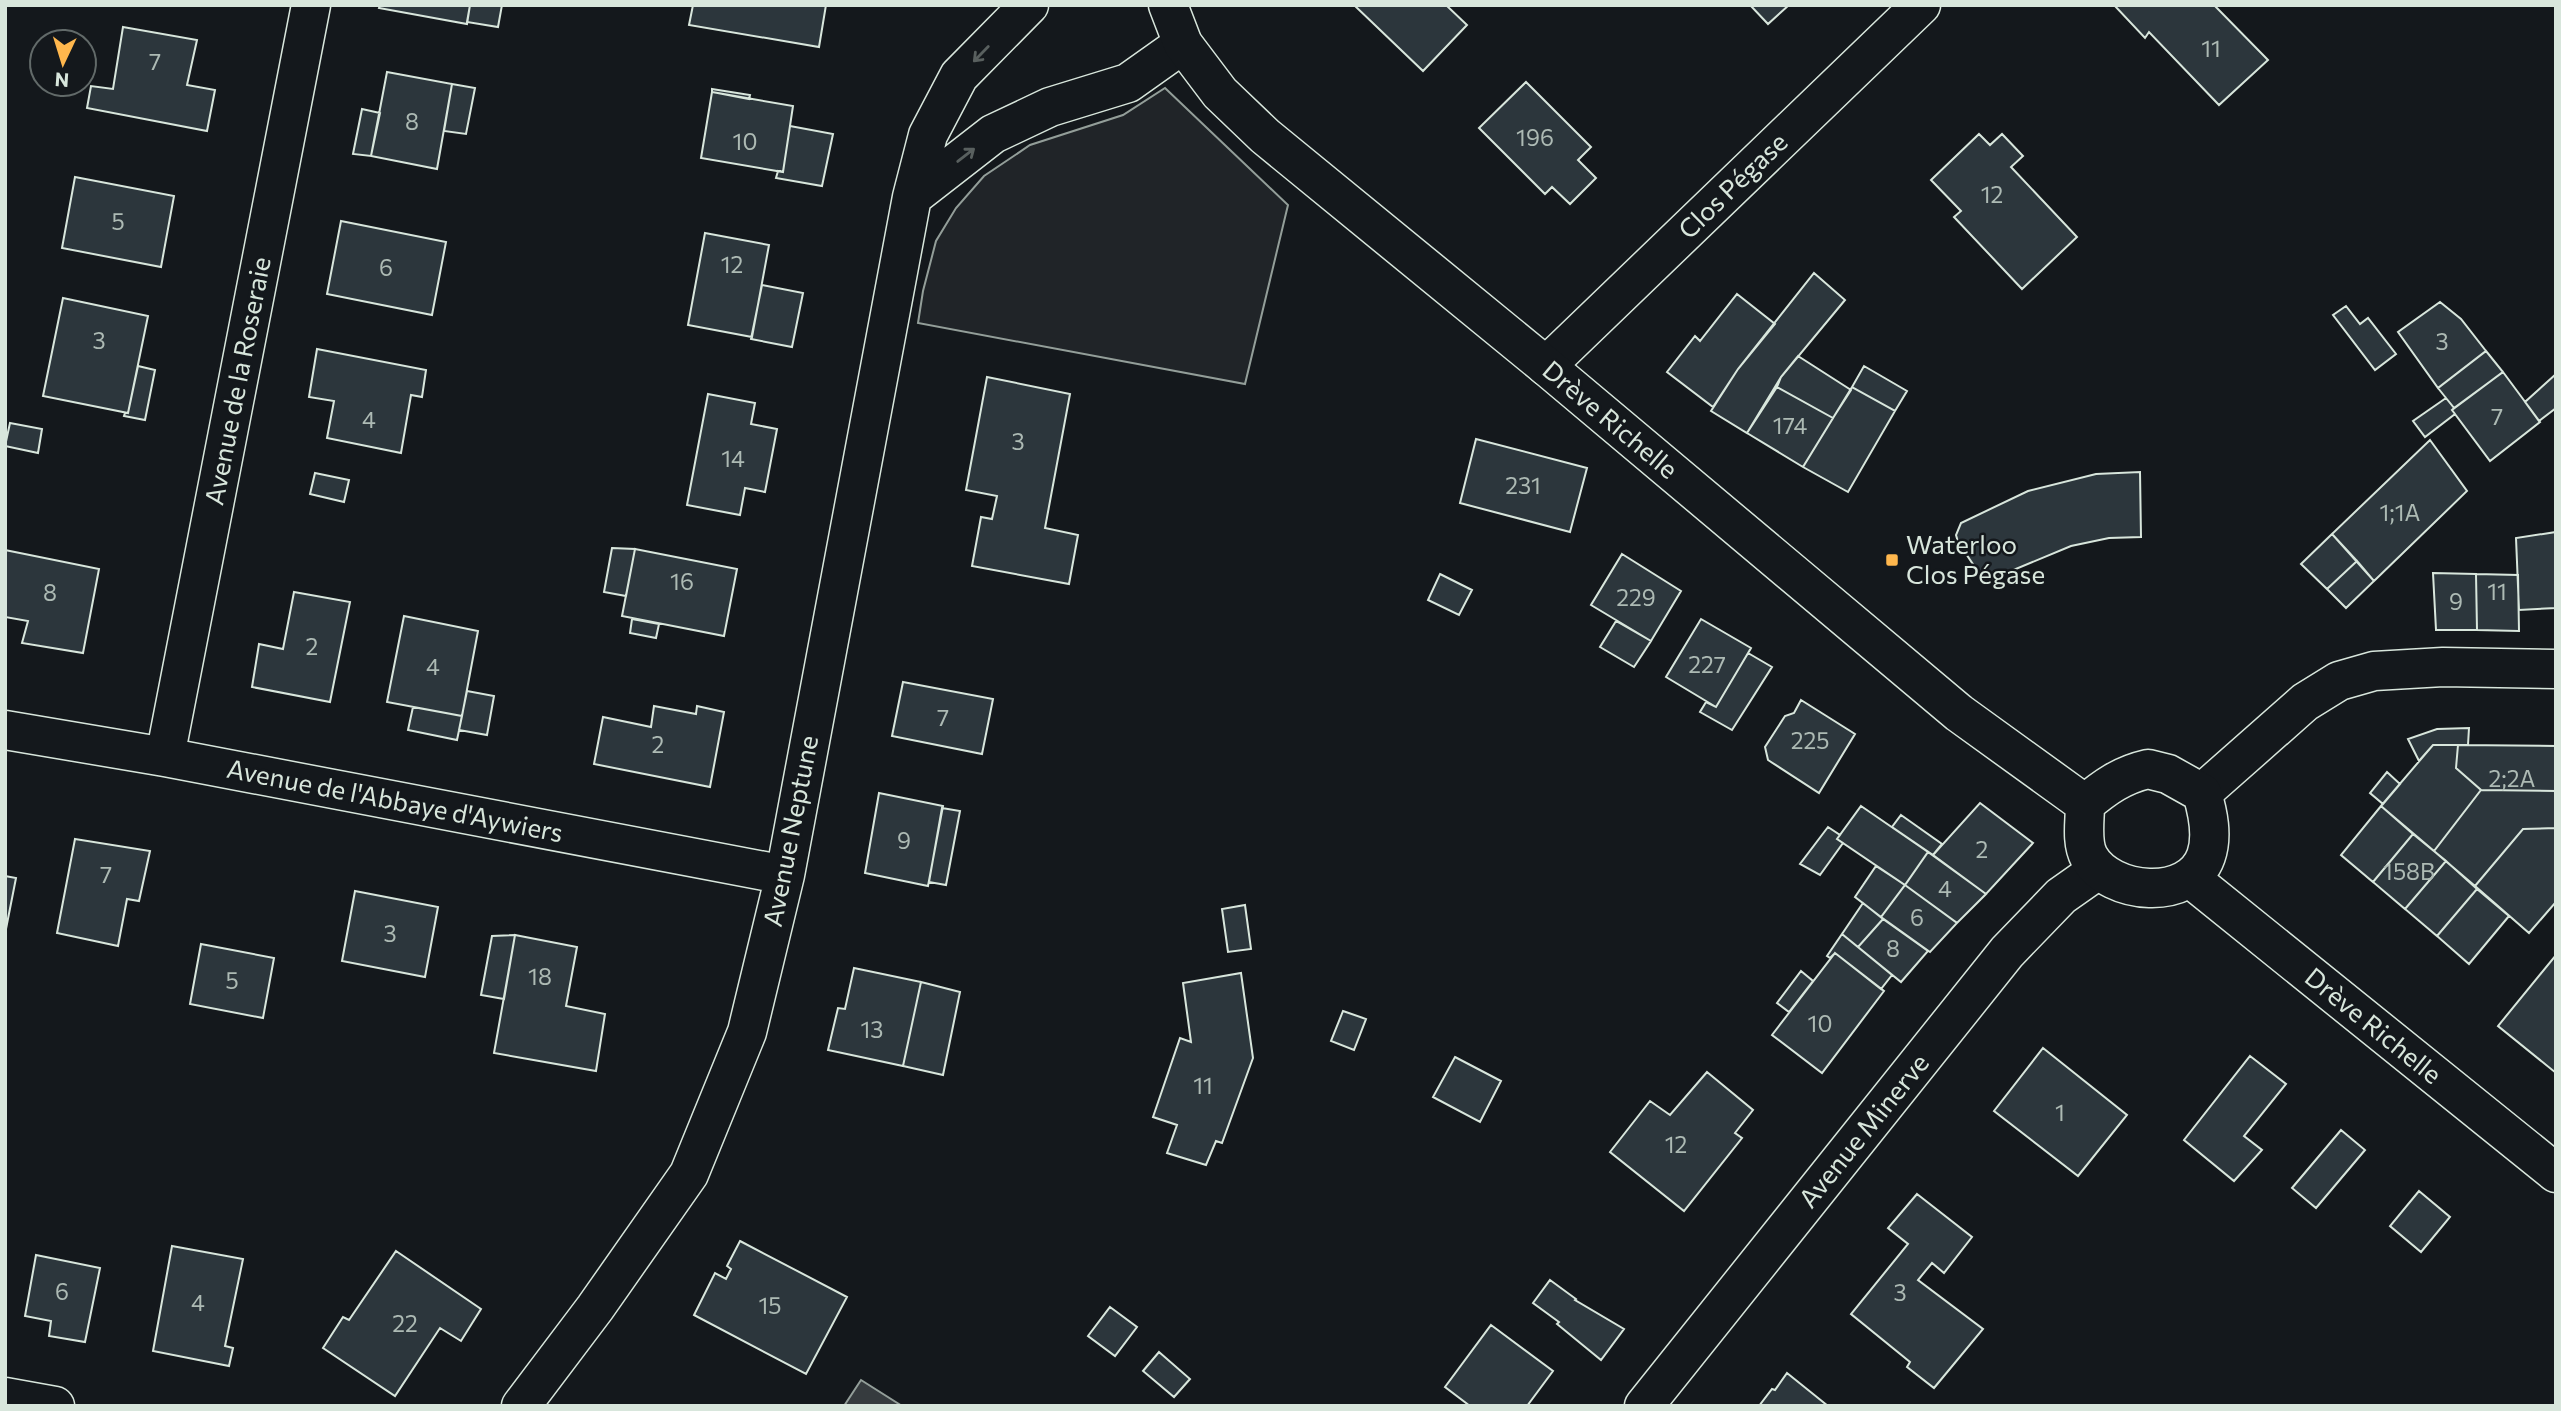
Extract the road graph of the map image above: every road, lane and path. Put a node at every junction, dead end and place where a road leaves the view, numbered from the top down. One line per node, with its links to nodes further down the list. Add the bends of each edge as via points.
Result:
1 (310, 5): 10 (street, Avenue de la Roseraie)
2 (1028, 5): 6 (street, Avenue Neptune, one-way to 6, via 959,76 928,135)
3 (1168, 5): 5 (street, Drève Richelle)
4 (1921, 5): 7 (street, Clos Pégase)
5 (1183, 44): 6 (street, one-way to 5, via 993,134 1050,107 1128,83); 7 (street, Drève Richelle, via 1220,93 1265,136)
6 (912, 197): 14 (street, Avenue Neptune)
7 (1546, 366): 12 (street, Drève Richelle, via 1959,713)
8 (2556, 669): 11 (street, via 2374,671 2339,681 2305,702)
9 (5, 730): 10 (street, Avenue de l'Abbaye d'Aywiers)
10 (165, 757): 14 (street, Avenue de l'Abbaye d'Aywiers)
11 (2202, 793): 12 (street, via 2168,774 2148,769 2127,774); 15 (street, via 2208,815 2206,857)
12 (2085, 804): 13 (street, via 2084,837)
13 (2098, 870): 15 (street, via 2145,887 2161,888); 20 (street, Avenue Minerve, via 2061,897 2007,952)
14 (785, 876): 19 (street, Avenue Neptune, via 747,1032 689,1174)
15 (2190, 878): 16 (street, Drève Richelle)
16 (2556, 1173)
17 (5, 1397): 18 (street)
18 (55, 1406)
19 (521, 1406)
20 (1644, 1406)

